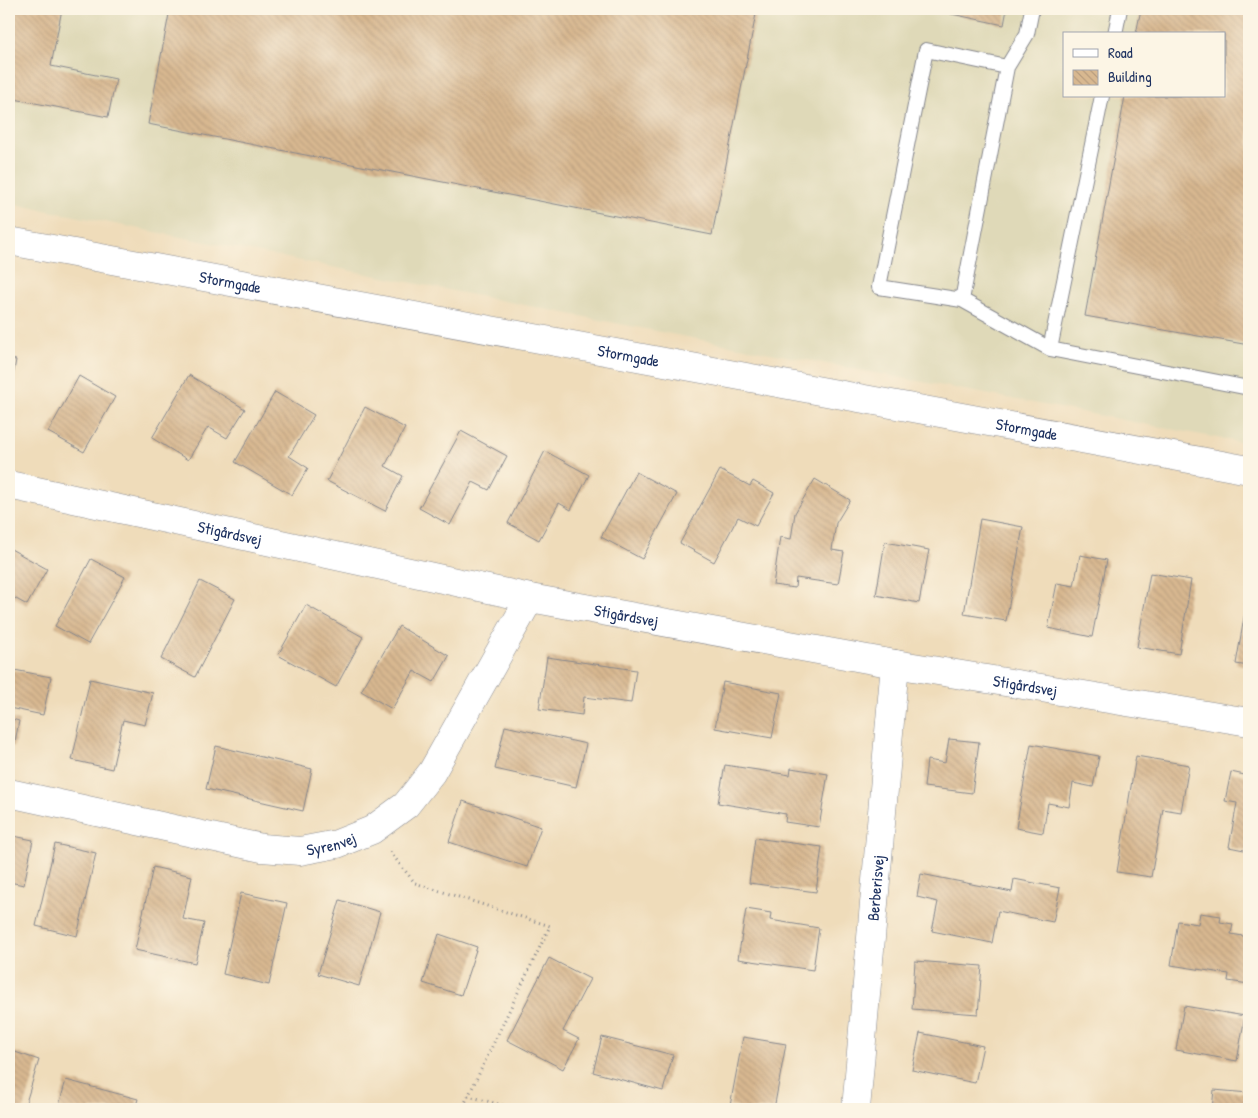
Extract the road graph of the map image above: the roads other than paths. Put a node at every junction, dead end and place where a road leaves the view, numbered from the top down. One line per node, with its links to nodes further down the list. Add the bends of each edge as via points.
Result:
1 (1032, 9): 4 (lane, via 1027,34)
2 (1120, 9): 3 (lane)
3 (1115, 32)
4 (1007, 67): 7 (lane); 7 (lane, via 926,50 879,287)
5 (1102, 98): 8 (lane)
6 (9, 241): 10 (street, Stormgade)
7 (962, 300): 8 (lane)
8 (1050, 349): 9 (lane)
9 (1249, 388)
10 (1249, 470)
11 (9, 485): 12 (street, Stigårdsvej)
12 (530, 598): 13 (street, Stigårdsvej); 15 (street, Syrenvej, via 432,772 406,805 372,830 337,844 300,851 262,848)
13 (895, 664): 14 (street, Stigårdsvej); 16 (street, Berberisvej)
14 (1249, 722)
15 (9, 793)
16 (856, 1109)

